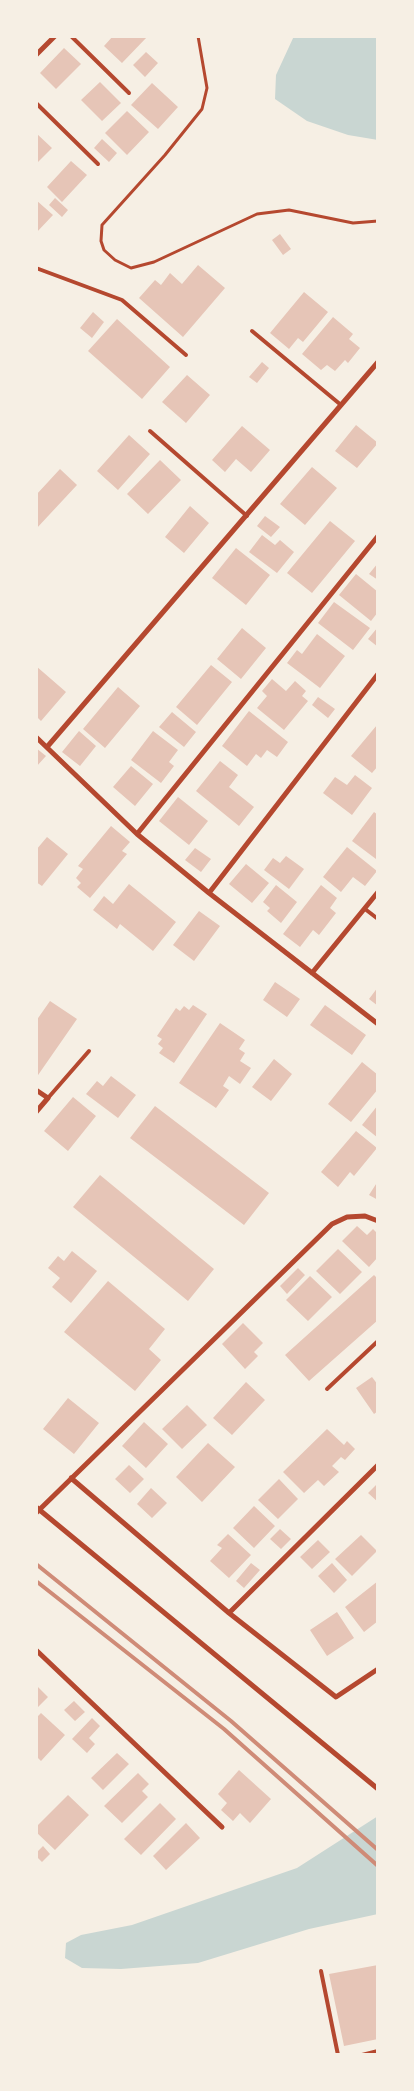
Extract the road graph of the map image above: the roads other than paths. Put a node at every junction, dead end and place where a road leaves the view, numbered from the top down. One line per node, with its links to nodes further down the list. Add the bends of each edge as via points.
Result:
1 (55, 36): 3 (street)
2 (71, 36): 4 (lane)
3 (36, 55)
4 (129, 93)
5 (36, 103): 6 (lane)
6 (98, 164)
7 (36, 268): 9 (lane, via 122,300)
8 (252, 331): 11 (lane)
9 (186, 355)
10 (378, 362): 11 (street)
11 (341, 405): 13 (street)
12 (150, 430): 13 (lane)
13 (246, 516): 17 (street)
14 (378, 536): 18 (street)
15 (378, 674): 20 (street)
16 (36, 737): 17 (street)
17 (47, 747): 18 (street)
18 (137, 834): 20 (street)
19 (378, 892): 21 (street)
20 (209, 893): 23 (street)
21 (365, 909): 22 (lane); 23 (street)
22 (378, 919)
23 (312, 973): 24 (street)
24 (378, 1024)
25 (89, 1051): 27 (lane)
26 (36, 1090): 27 (street)
27 (48, 1098): 28 (street)
28 (36, 1112)
29 (378, 1221): 33 (street, via 365,1216 346,1217 332,1224)
30 (378, 1341): 31 (lane)
31 (327, 1389)
32 (378, 1466): 35 (street)
33 (71, 1478): 34 (street); 35 (street)
34 (37, 1510): 38 (street)
35 (229, 1613): 37 (street, via 336,1697)
36 (36, 1650): 39 (street)
37 (378, 1669)
38 (378, 1789)
39 (222, 1827)
40 (320, 1971): 42 (lane)
41 (378, 2051): 43 (lane)
42 (338, 2055)
43 (362, 2055)

